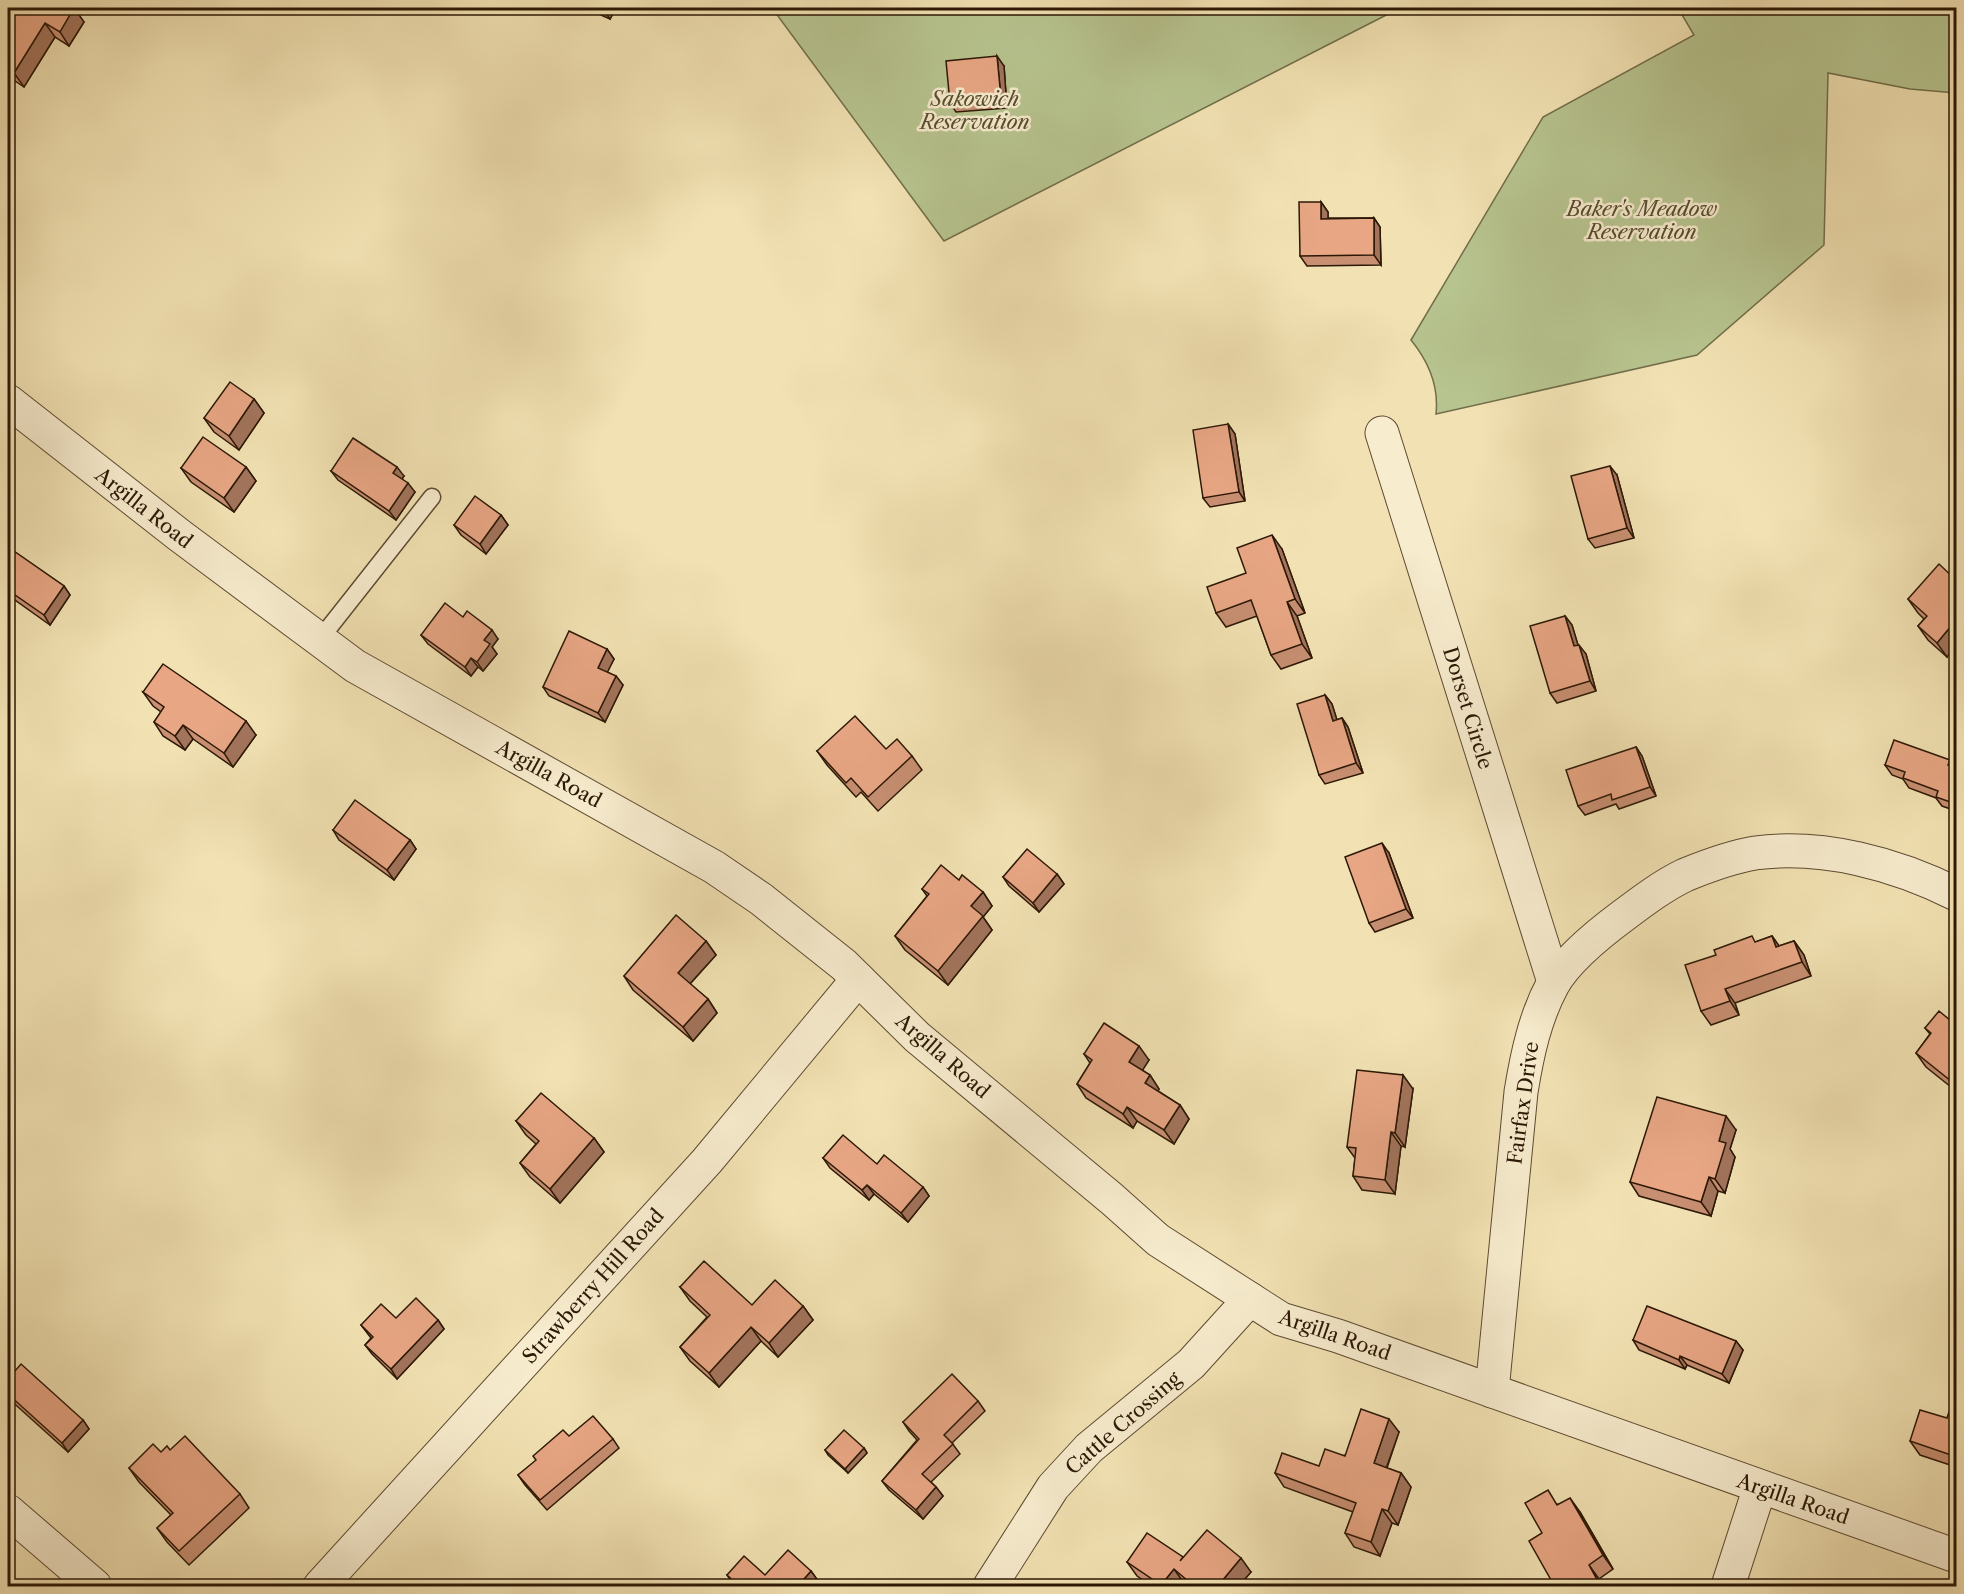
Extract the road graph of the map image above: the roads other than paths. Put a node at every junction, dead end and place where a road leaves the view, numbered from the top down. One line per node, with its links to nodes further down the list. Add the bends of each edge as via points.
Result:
1 (8, 401): 4 (street, Argilla Road, via 179,536)
2 (1382, 433): 7 (street, Dorset Circle)
3 (432, 497): 4 (lane)
4 (320, 639): 6 (street, Argilla Road, via 355,666 714,867 799,928)
5 (1956, 894): 7 (street, Fairfax Drive, via 1912,875 1854,858 1755,853 1684,876 1648,897 1611,924)
6 (858, 979): 8 (street, Argilla Road, via 917,1036 1158,1240); 14 (street, Strawberry Hill Road, via 707,1161)
7 (1554, 982): 9 (street, Fairfax Drive, via 1527,1055 1521,1092)
8 (1250, 1299): 9 (street, Argilla Road, via 1281,1319); 15 (street, Cattle Crossing, via 1191,1364 1089,1448 1053,1486)
9 (1492, 1391): 10 (street, Argilla Road)
10 (1760, 1487): 12 (street, Argilla Road); 16 (street)
11 (8, 1511): 13 (street)
12 (1956, 1556)
13 (95, 1587)
14 (320, 1587)
15 (990, 1587)
16 (1728, 1587)

